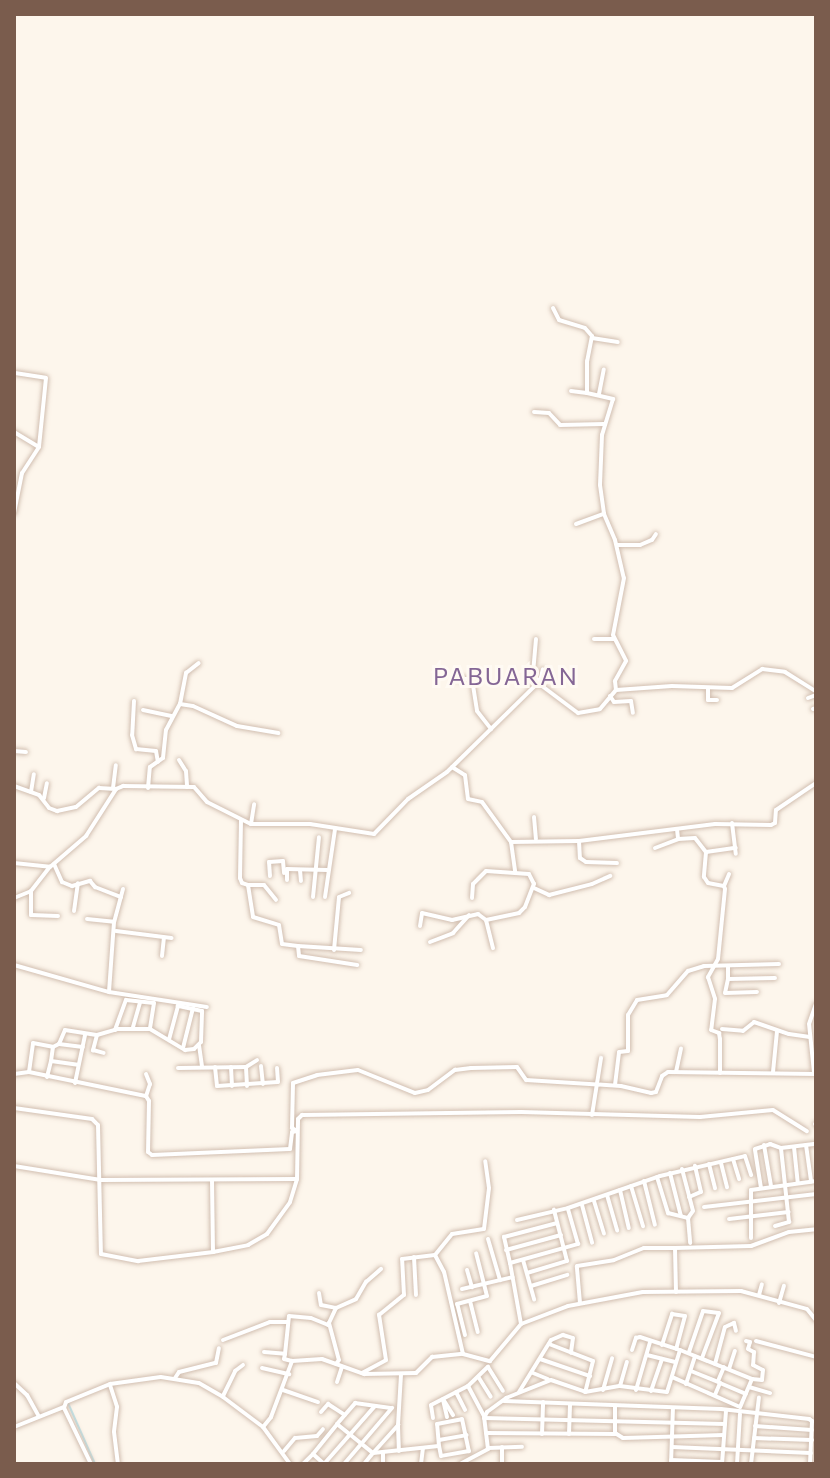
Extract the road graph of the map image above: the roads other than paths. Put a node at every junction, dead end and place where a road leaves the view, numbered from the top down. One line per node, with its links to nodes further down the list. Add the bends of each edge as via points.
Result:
1 (553, 308): 2 (street, via 559,320 585,328)
2 (592, 338): 3 (street); 7 (street)
3 (618, 342)
4 (604, 369): 8 (street)
5 (15, 373): 12 (street, via 46,378)
6 (571, 391): 7 (street)
7 (587, 393): 8 (street)
8 (599, 394): 10 (street, via 613,399)
9 (534, 412): 10 (street, via 549,413 560,425)
10 (604, 424): 14 (street)
11 (14, 432): 12 (street)
12 (39, 447): 13 (street, via 22,473)
13 (14, 513)
14 (604, 514): 15 (street); 17 (street)
15 (576, 524)
16 (656, 534): 17 (street, via 640,545)
17 (617, 545): 20 (street, via 624,578)
18 (536, 639): 24 (street, via 533,677)
19 (594, 639): 20 (street)
20 (614, 639): 26 (street, via 626,661)
21 (199, 663): 33 (street, via 186,673)
22 (543, 669): 24 (street)
23 (458, 679): 38 (street, via 472,679 477,711)
24 (540, 682): 28 (street, via 575,713 598,710); 38 (street)
25 (708, 689): 26 (street); 27 (street, via 735,688 753,671 765,669 785,672); 30 (street, via 708,700)
26 (616, 690): 28 (street)
27 (816, 693): 29 (street)
28 (610, 696): 36 (street, via 614,702 631,701)
29 (808, 698)
30 (717, 700)
31 (134, 701): 43 (street, via 136,749 156,751)
32 (151, 703): 35 (street)
33 (180, 704): 37 (street); 39 (street, via 237,726)
34 (143, 710): 35 (street)
35 (150, 710): 37 (street)
36 (633, 713)
37 (171, 716): 43 (street)
38 (491, 729): 45 (street)
39 (278, 733)
40 (14, 751): 41 (street)
41 (26, 752)
42 (179, 760): 49 (street)
43 (158, 762): 52 (street, via 150,767)
44 (116, 765): 51 (street)
45 (452, 767): 60 (street, via 408,799 378,833); 66 (street, via 465,775 468,799 482,802)
46 (34, 774): 53 (street)
47 (47, 783): 54 (street)
48 (816, 783): 59 (street, via 776,810 773,824)
49 (187, 784): 52 (street); 57 (street)
50 (14, 786): 53 (street)
51 (114, 786): 52 (street); 54 (street, via 99,788 76,807 61,811 51,810); 71 (street, via 86,836)
52 (148, 786)
53 (31, 792): 54 (street)
54 (44, 798)
55 (254, 804): 58 (street)
56 (534, 817): 63 (street)
57 (241, 820): 58 (street); 83 (street, via 240,878)
58 (251, 822): 60 (street)
59 (732, 823): 61 (street); 68 (street, via 736,851)
60 (335, 829): 75 (street)
61 (677, 829): 64 (street); 65 (street)
62 (319, 837): 74 (street)
63 (536, 839): 65 (street); 66 (street)
64 (678, 839): 67 (street); 68 (street, via 695,838)
65 (579, 841): 70 (street, via 580,858 586,862)
66 (511, 842): 76 (street)
67 (655, 848)
68 (706, 852): 84 (street, via 704,877)
69 (14, 863): 71 (street)
70 (617, 863)
71 (52, 866): 82 (street, via 62,882); 87 (street)
72 (285, 870): 73 (street); 78 (street, via 283,861 269,862); 80 (street)
73 (300, 870): 74 (street); 81 (street)
74 (314, 870): 75 (street); 90 (street)
75 (327, 870): 91 (street)
76 (515, 872): 85 (street, via 531,875); 93 (street, via 486,871 473,884)
77 (729, 874): 84 (street)
78 (270, 876)
79 (610, 876): 85 (street, via 549,895)
80 (287, 880)
81 (301, 881)
82 (78, 883): 89 (street, via 90,881); 95 (street)
83 (248, 885): 94 (street, via 264,885); 106 (street, via 254,918 279,925 282,944)
84 (724, 886): 111 (street, via 722,940)
85 (534, 888): 99 (street, via 519,913)
86 (123, 889): 89 (street)
87 (31, 891): 92 (street); 97 (street, via 31,915)
88 (349, 893): 108 (street, via 339,897)
89 (121, 897): 100 (street)
90 (313, 897)
91 (325, 897)
92 (14, 898)
93 (472, 898)
94 (276, 900)
95 (74, 911)
96 (469, 915): 99 (street); 101 (street, via 452,920 420,913); 105 (street, via 453,933)
97 (58, 916)
98 (87, 919): 100 (street)
99 (486, 920): 107 (street)
100 (114, 922): 102 (street)
101 (420, 926)
102 (115, 930): 103 (street); 118 (street)
103 (164, 938): 104 (street); 110 (street)
104 (172, 938)
105 (430, 942)
106 (298, 946): 108 (street); 114 (street, via 299,956)
107 (493, 948)
108 (334, 950): 109 (street)
109 (361, 950)
110 (162, 956)
111 (715, 964): 115 (street); 153 (street, via 708,977 715,999 711,1030 720,1034); 161 (street, via 688,971 667,995 637,1000 628,1015 628,1051 619,1052)
112 (779, 964): 115 (street)
113 (14, 965): 118 (street)
114 (357, 965)
115 (728, 966): 117 (street)
116 (775, 978): 117 (street)
117 (728, 979): 119 (street, via 725,993)
118 (109, 992): 122 (street)
119 (757, 992)
120 (140, 1002): 124 (street); 125 (street, via 154,1003); 127 (street, via 125,1000)
121 (816, 1004): 131 (street)
122 (207, 1007)
123 (193, 1008): 132 (street, via 178,1006); 134 (street, via 202,1012); 136 (street)
124 (133, 1027): 125 (street); 127 (street)
125 (150, 1029): 132 (street)
126 (722, 1029): 128 (street, via 743,1031 754,1022)
127 (115, 1030): 130 (street)
128 (777, 1031): 131 (street); 152 (street)
129 (85, 1035): 130 (street); 133 (street, via 63,1030); 135 (street)
130 (97, 1035): 138 (street, via 93,1050)
131 (810, 1037): 156 (street)
132 (169, 1039): 136 (street)
133 (56, 1045): 135 (street); 141 (street); 150 (street, via 33,1043)
134 (199, 1045): 136 (street); 144 (street)
135 (83, 1047): 142 (street)
136 (183, 1049)
137 (681, 1049): 151 (street)
138 (104, 1053)
139 (601, 1058): 160 (street)
140 (257, 1060): 147 (street)
141 (51, 1061): 142 (street); 157 (street)
142 (78, 1065): 158 (street)
143 (261, 1066): 159 (street)
144 (202, 1067): 145 (street); 148 (street)
145 (215, 1067): 146 (street); 162 (street, via 217,1086)
146 (231, 1067): 147 (street); 162 (street)
147 (246, 1067): 163 (street)
148 (178, 1068)
149 (277, 1068): 159 (street, via 278,1082)
150 (29, 1072): 154 (street); 157 (street)
151 (676, 1072): 153 (street); 161 (street, via 665,1073 653,1093)
152 (773, 1072): 153 (street); 156 (street)
153 (720, 1073)
154 (14, 1074)
155 (146, 1074): 164 (street)
156 (815, 1074)
157 (47, 1077): 158 (street)
158 (75, 1083): 164 (street)
159 (263, 1084): 163 (street)
160 (596, 1084): 161 (street); 166 (street); 167 (street, via 526,1080 517,1067 455,1070 415,1093 358,1070 317,1075 293,1083 292,1128)
161 (615, 1085)
162 (232, 1086): 163 (street)
163 (247, 1086)
164 (146, 1096): 175 (street, via 152,1155)
165 (14, 1108): 188 (street, via 95,1121)
166 (592, 1115): 167 (street, via 302,1115); 168 (street, via 700,1117 773,1110)
167 (297, 1131): 172 (street); 175 (street, via 292,1132)
168 (807, 1131)
169 (816, 1144): 171 (street)
170 (764, 1145): 174 (street); 195 (street); 198 (street, via 753,1150)
171 (806, 1145): 173 (street); 191 (street)
172 (298, 1147): 175 (street); 186 (street)
173 (794, 1147): 174 (street); 192 (street)
174 (781, 1148): 193 (street)
175 (290, 1149)
176 (733, 1159): 178 (street); 184 (street, via 745,1156); 187 (street)
177 (485, 1161): 234 (street, via 489,1188 484,1229 455,1232)
178 (721, 1163): 179 (street); 196 (street)
179 (709, 1164): 181 (street); 197 (street)
180 (14, 1166): 188 (street)
181 (695, 1166): 182 (street); 202 (street, via 701,1192)
182 (682, 1169): 183 (street); 202 (street)
183 (670, 1173): 185 (street); 211 (street)
184 (751, 1175)
185 (657, 1177): 190 (street); 211 (street, via 668,1213)
186 (297, 1179): 189 (street); 232 (street, via 286,1210 267,1234 248,1245)
187 (739, 1179)
188 (101, 1180): 189 (street); 232 (street, via 101,1254 138,1261)
189 (212, 1180): 232 (street)
190 (644, 1181): 194 (street); 217 (street)
191 (813, 1181): 192 (street)
192 (798, 1183): 193 (street)
193 (785, 1184): 195 (street); 203 (street)
194 (631, 1186): 199 (street); 218 (street)
195 (771, 1186): 198 (street)
196 (727, 1187)
197 (715, 1188)
198 (761, 1188): 205 (street, via 750,1191)
199 (620, 1190): 201 (street); 220 (street)
200 (816, 1194): 203 (street)
201 (607, 1195): 204 (street); 222 (street)
202 (689, 1197): 212 (street, via 693,1211)
203 (788, 1197): 205 (street); 210 (street)
204 (594, 1201): 206 (street); 223 (street)
205 (751, 1204): 207 (street); 213 (street)
206 (582, 1205): 208 (street); 227 (street)
207 (704, 1207)
208 (568, 1208): 209 (street); 229 (street, via 578,1244)
209 (554, 1210): 215 (street); 216 (street)
210 (789, 1212): 213 (street); 219 (street, via 788,1223)
211 (681, 1216): 212 (street)
212 (688, 1218): 228 (street)
213 (751, 1218): 214 (street); 225 (street)
214 (729, 1219)
215 (517, 1220)
216 (557, 1223): 224 (street); 231 (street, via 504,1237)
217 (655, 1225)
218 (643, 1226)
219 (775, 1226)
220 (629, 1228)
221 (816, 1229): 230 (street, via 751,1246)
222 (617, 1231)
223 (604, 1234)
224 (561, 1235): 229 (street); 231 (street)
225 (751, 1238)
226 (488, 1239): 242 (street)
227 (592, 1243)
228 (690, 1243)
229 (564, 1248): 236 (street); 240 (street, via 566,1262)
230 (675, 1248): 252 (street); 258 (street, via 644,1248 577,1266)
231 (506, 1250): 237 (street)
232 (213, 1252)
233 (476, 1253): 244 (street)
234 (435, 1255): 235 (street); 283 (street, via 444,1272)
235 (414, 1257): 254 (street); 302 (street, via 402,1259 403,1296 379,1315 386,1360)
236 (523, 1260): 237 (street); 240 (street)
237 (510, 1263): 241 (street)
238 (381, 1269): 260 (street, via 356,1299)
239 (467, 1270): 249 (street)
240 (527, 1273): 246 (street)
241 (513, 1277): 242 (street); 265 (street)
242 (500, 1280): 244 (street)
243 (552, 1280): 246 (street); 247 (street, via 565,1275); 251 (street)
244 (484, 1284): 249 (street); 257 (street, via 487,1296)
245 (762, 1284): 255 (street)
246 (531, 1286): 256 (street)
247 (567, 1286)
248 (784, 1286): 259 (street)
249 (472, 1287): 250 (street)
250 (462, 1289)
251 (555, 1290)
252 (676, 1292): 255 (street, via 717,1289); 258 (street)
253 (319, 1293): 260 (street, via 321,1305)
254 (416, 1295)
255 (759, 1295): 259 (street)
256 (534, 1299)
257 (470, 1301): 267 (street); 268 (street, via 457,1304)
258 (580, 1303): 265 (street)
259 (779, 1303): 261 (street)
260 (336, 1308): 264 (street)
261 (813, 1310): 262 (street)
262 (816, 1320)
263 (288, 1322): 264 (street, via 291,1316); 269 (street, via 270,1322); 282 (street)
264 (329, 1323): 294 (street)
265 (521, 1324): 295 (street)
266 (736, 1331): 296 (street, via 734,1323 725,1327)
267 (478, 1332)
268 (465, 1335)
269 (223, 1340)
270 (651, 1341): 274 (street); 277 (street, via 636,1338); 284 (street)
271 (746, 1341): 310 (street, via 754,1352 753,1365 763,1370 762,1380)
272 (756, 1341): 286 (street)
273 (549, 1344): 281 (street); 281 (street, via 561,1335 573,1338); 289 (street)
274 (662, 1345): 276 (street); 276 (street, via 672,1314 685,1316)
275 (219, 1348): 308 (street, via 216,1363 179,1372)
276 (678, 1349): 280 (street); 293 (street)
277 (632, 1350)
278 (735, 1351): 300 (street)
279 (264, 1352): 282 (street)
280 (689, 1352): 285 (street); 288 (street, via 703,1311 719,1313)
281 (571, 1353): 306 (street, via 593,1361)
282 (285, 1354): 291 (street, via 284,1359)
283 (463, 1354): 295 (street); 305 (street, via 432,1357 419,1372)
284 (647, 1355): 290 (street); 322 (street)
285 (696, 1356): 288 (street); 301 (street)
286 (816, 1357)
287 (612, 1358): 321 (street)
288 (702, 1358): 296 (street)
289 (540, 1359): 303 (street); 306 (street)
290 (662, 1359): 293 (street); 324 (street)
291 (292, 1361): 294 (street, via 311,1358); 304 (street)
292 (627, 1362): 318 (street)
293 (676, 1362): 307 (street)
294 (336, 1364): 298 (street)
295 (489, 1364): 309 (street); 323 (street)
296 (715, 1364): 300 (street)
297 (243, 1365): 331 (street)
298 (342, 1367): 302 (street); 312 (street)
299 (262, 1368): 304 (street)
300 (727, 1368): 310 (street); 313 (street)
301 (691, 1371): 313 (street); 316 (street)
302 (362, 1373): 305 (street)
303 (533, 1373): 311 (street); 326 (street)
304 (289, 1374): 320 (street)
305 (401, 1375): 342 (street)
306 (590, 1376): 327 (street)
307 (672, 1377): 316 (street); 324 (street, via 667,1392)
308 (175, 1378): 315 (street); 331 (street, via 199,1383)
309 (479, 1378): 317 (street); 332 (street)
310 (752, 1379): 319 (street)
311 (551, 1380): 326 (street); 327 (street)
312 (337, 1382)
313 (719, 1382): 329 (street); 330 (street)
314 (14, 1383): 349 (street)
315 (110, 1384): 341 (street, via 67,1400); 397 (street, via 117,1407)
316 (686, 1384): 330 (street)
317 (468, 1386): 325 (street); 352 (street)
318 (620, 1386): 321 (street); 322 (street)
319 (749, 1387): 328 (street); 329 (street)
320 (283, 1390): 336 (street); 364 (street)
321 (603, 1390): 327 (street)
322 (636, 1390): 324 (street)
323 (503, 1391)
324 (651, 1391)
325 (456, 1392): 334 (street); 344 (street)
326 (519, 1392): 335 (street)
327 (585, 1392)
328 (770, 1393)
329 (746, 1394): 330 (street, via 740,1407)
330 (715, 1395)
331 (223, 1397): 364 (street)
332 (491, 1397)
333 (759, 1397): 348 (street)
334 (443, 1399): 351 (street); 353 (street, via 431,1405)
335 (501, 1401): 337 (street); 352 (street)
336 (318, 1402)
337 (543, 1402): 338 (street); 354 (street)
338 (570, 1404): 340 (street); 355 (street)
339 (375, 1406): 342 (street); 350 (street, via 355,1403); 368 (street)
340 (615, 1406): 343 (street); 356 (street)
341 (64, 1407): 349 (street); 396 (street)
342 (395, 1408): 361 (street); 378 (street)
343 (673, 1408): 345 (street); 358 (street)
344 (465, 1410)
345 (726, 1411): 347 (street); 360 (street)
346 (321, 1412): 350 (street, via 328,1404)
347 (740, 1414): 348 (street); 385 (street)
348 (755, 1414): 357 (street); 362 (street)
349 (38, 1415): 363 (street)
350 (345, 1415): 359 (street)
351 (450, 1416)
352 (484, 1417): 354 (street); 367 (street)
353 (433, 1418)
354 (543, 1419): 355 (street); 369 (street)
355 (569, 1419): 356 (street); 370 (street)
356 (615, 1421): 358 (street); 371 (street)
357 (814, 1421): 366 (street)
358 (673, 1423): 360 (street); 373 (street)
359 (337, 1424): 368 (street); 392 (street)
360 (725, 1424): 374 (street)
361 (398, 1425): 388 (street); 390 (street)
362 (754, 1426): 366 (street); 375 (street)
363 (14, 1427)
364 (263, 1427): 387 (street)
365 (323, 1429): 387 (street, via 309,1438 295,1438)
366 (812, 1430): 376 (street)
367 (486, 1433): 369 (street); 383 (street)
368 (349, 1434): 378 (street); 400 (street)
369 (542, 1434): 370 (street)
370 (569, 1434): 371 (street)
371 (616, 1434): 373 (street, via 641,1440)
372 (467, 1435): 377 (street); 377 (street, via 469,1452 442,1456); 377 (street, via 462,1419 437,1424)
373 (672, 1435): 374 (street); 381 (street)
374 (724, 1435): 384 (street)
375 (753, 1438): 376 (street); 386 (street)
376 (812, 1440): 391 (street)
377 (439, 1443): 382 (street)
378 (361, 1445): 390 (street); 401 (street)
379 (502, 1447): 380 (street); 383 (street); 405 (street)
380 (522, 1447)
381 (672, 1447): 384 (street); 393 (street)
382 (423, 1448): 388 (street); 403 (street)
383 (488, 1448): 404 (street)
384 (723, 1450): 385 (street); 395 (street)
385 (738, 1450): 386 (street); 406 (street)
386 (752, 1450): 391 (street); 407 (street)
387 (284, 1451): 398 (street)
388 (399, 1451): 389 (street)
389 (383, 1452): 390 (street); 394 (street)
390 (373, 1453): 402 (street)
391 (811, 1453): 408 (street)
392 (313, 1454): 399 (street); 400 (street)
393 (671, 1462): 395 (street)
394 (382, 1463)
395 (722, 1463)
396 (91, 1464)
397 (118, 1464)
398 (290, 1464)
399 (303, 1464)
400 (324, 1464)
401 (344, 1464)
402 (364, 1464)
403 (421, 1464)
404 (460, 1464)
405 (502, 1464)
406 (737, 1464)
407 (751, 1464)
408 (810, 1464)

